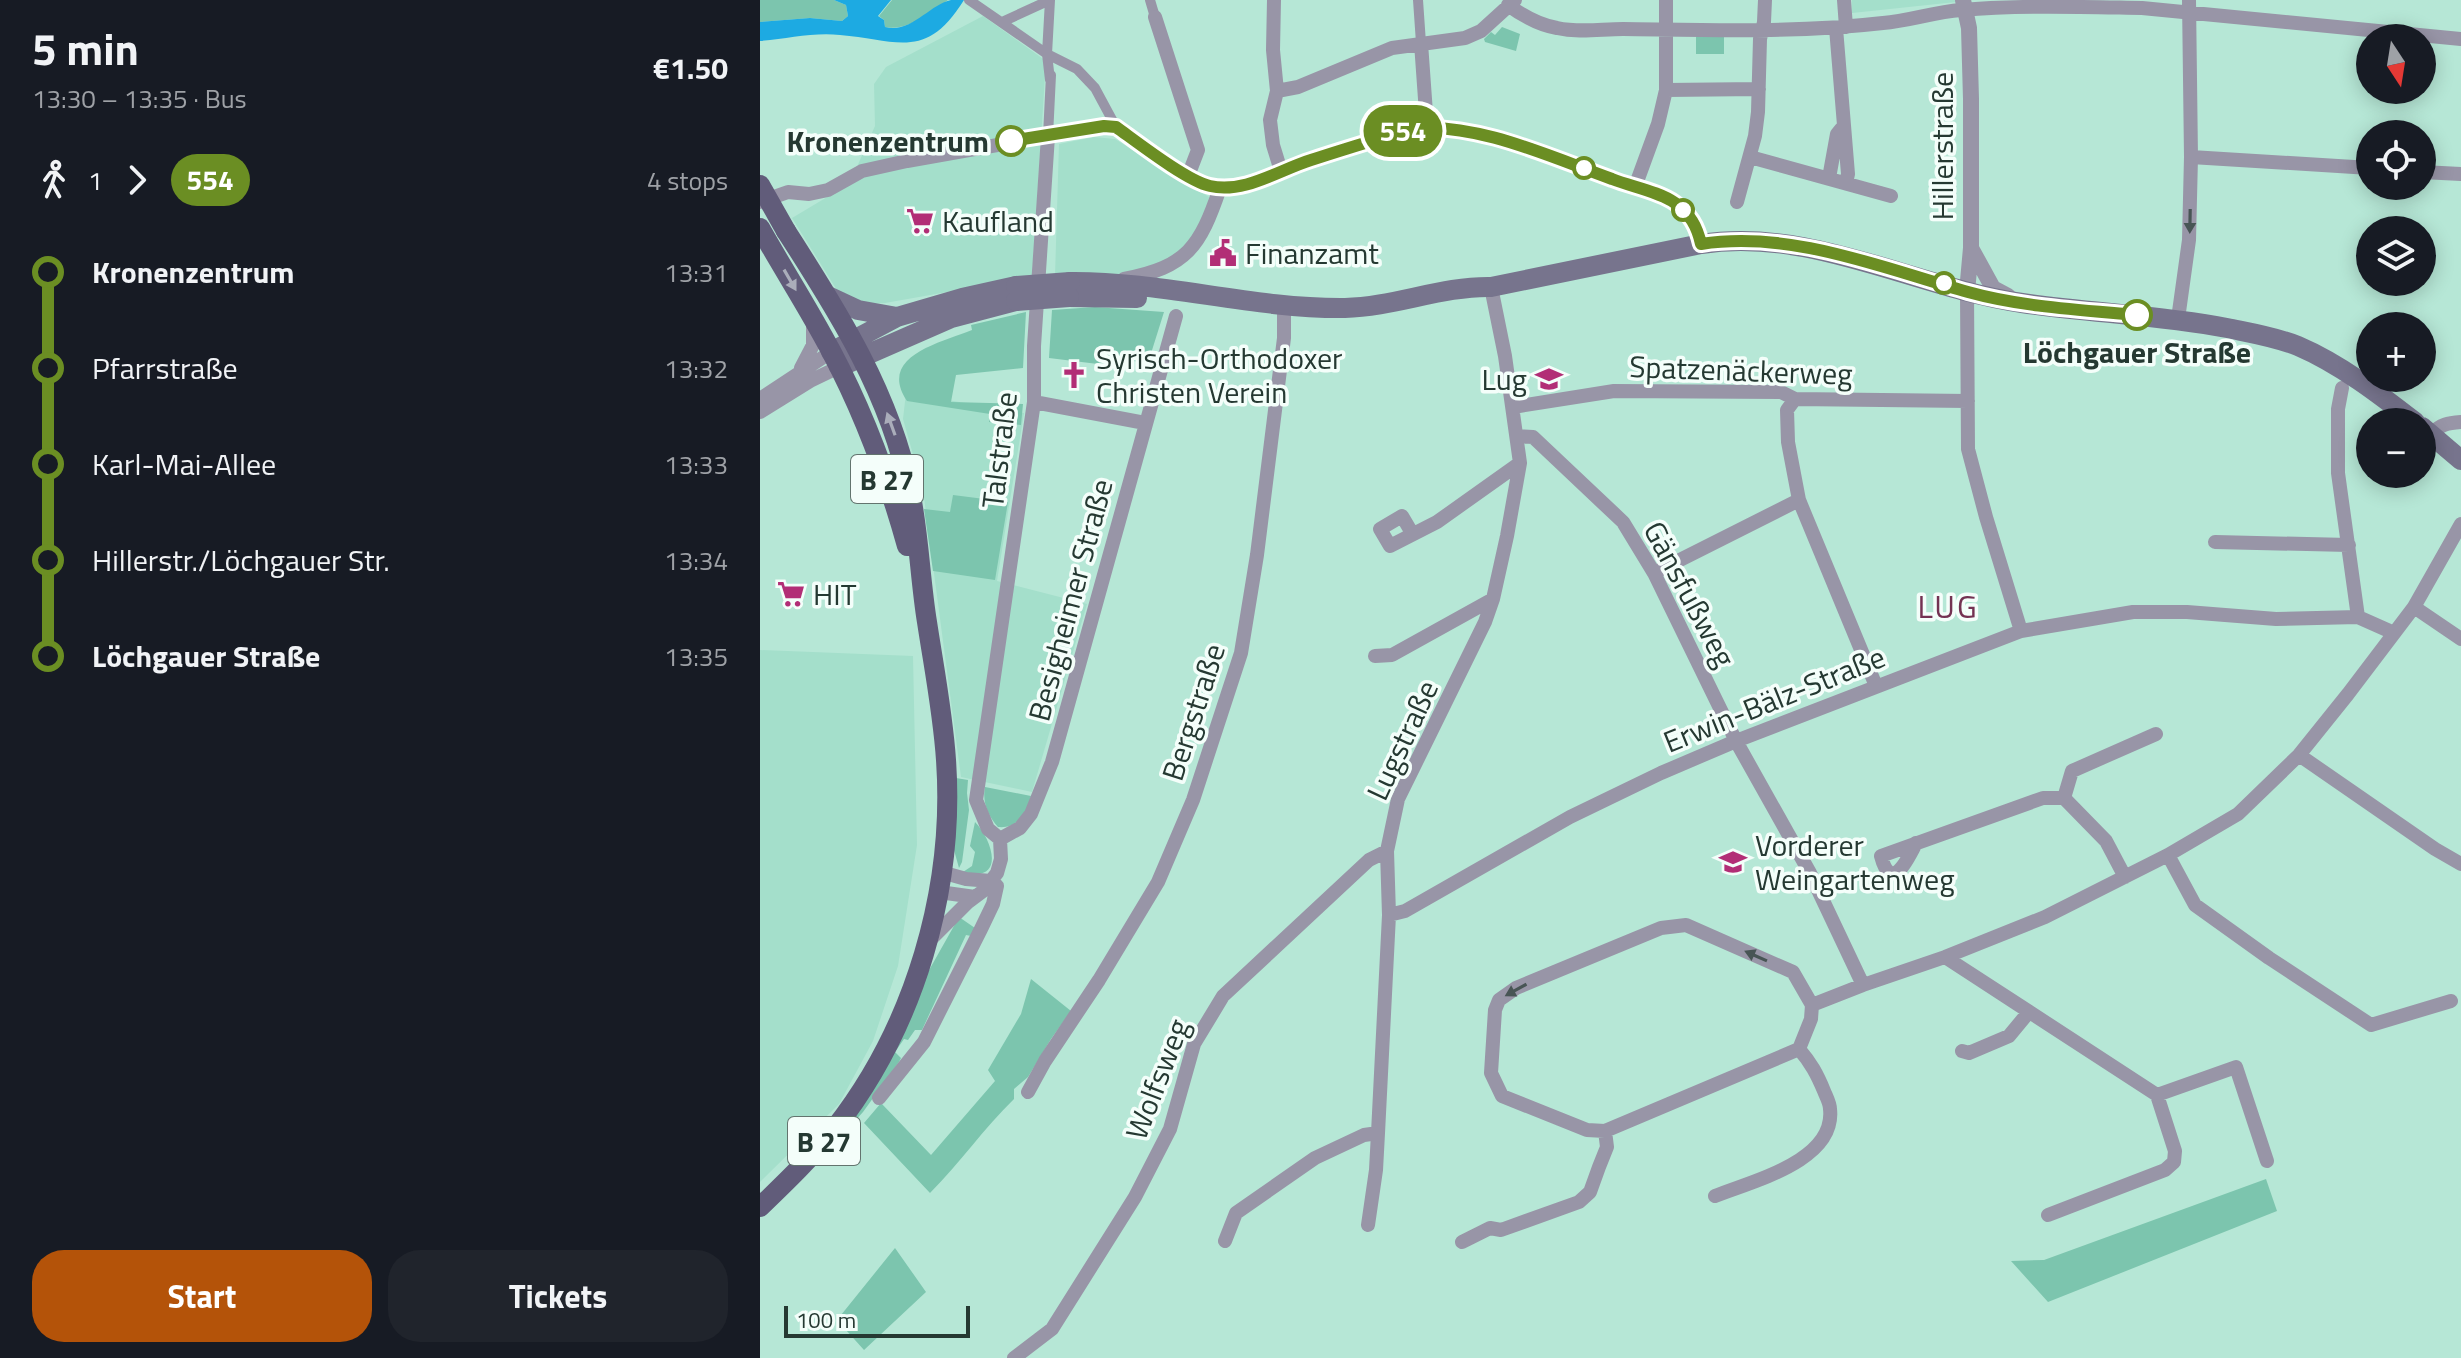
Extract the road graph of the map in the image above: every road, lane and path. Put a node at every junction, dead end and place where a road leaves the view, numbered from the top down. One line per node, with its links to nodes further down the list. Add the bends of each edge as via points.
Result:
1 (1050, 0): 13 (street); 19 (street, Talstraße)
2 (1150, 0): 12 (street)
3 (1274, 0): 24 (street)
4 (1418, 0): 18 (street)
5 (1666, 0): 16 (street)
6 (1765, 0): 15 (street)
7 (1844, 0): 14 (street)
8 (970, 1): 13 (street)
9 (1512, 3): 16 (street, via 1525,18 1560,29); 18 (street, via 1481,31)
10 (1964, 5): 11 (street); 14 (street); 46 (street, Hillerstraße, via 1970,34)
11 (2189, 6): 17 (street); 30 (street)
12 (1155, 17): 35 (street, via 1198,150)
13 (1002, 22): 19 (street)
14 (1841, 28): 15 (street); 25 (street)
15 (1762, 30): 16 (street); 22 (street)
16 (1665, 31): 23 (street)
17 (2461, 39)
18 (1421, 43): 24 (street, via 1374,54); 27 (street)
19 (1047, 54): 20 (street); 21 (street, Talstraße)
20 (1066, 65): 21 (street); 26 (street, via 1095,88)
21 (1050, 80): 28 (street, Talstraße)
22 (1759, 89): 23 (street); 29 (street)
23 (1666, 90): 39 (street)
24 (1277, 91): 32 (street, via 1270,120)
25 (1843, 126): 36 (street); 37 (street)
26 (1116, 127): 28 (street); 35 (street)
27 (1427, 127): 32 (street); 39 (street, via 1472,132)
28 (1048, 136): 42 (street, via 862,171 828,190 784,193); 68 (street, Talstraße)
29 (1750, 157): 36 (street); 43 (street)
30 (2191, 157): 31 (street); 58 (street, one-way to 58, via 2187,264)
31 (2356, 167)
32 (1281, 171): 40 (street)
33 (2436, 173): 34 (street)
34 (2461, 174)
35 (1188, 176): 40 (street)
36 (1829, 178): 37 (street)
37 (1846, 183): 41 (street)
38 (760, 185): 52 (main road, B 27, bridge)
39 (1635, 187): 45 (street, via 1674,202 1694,223)
40 (1220, 188): 47 (street, via 1207,226 1179,262)
41 (1891, 196)
42 (760, 202)
43 (1737, 202)
44 (764, 234): 57 (main road, B 27, one-way to 57)
45 (1701, 244): 48 (main road); 50 (main road, via 1738,240 1796,245)
46 (1971, 248): 50 (street, Hillerstraße); 54 (street, via 1993,288)
47 (1112, 282): 49 (main road); 53 (main road)
48 (1491, 287): 55 (main road); 69 (street, Lugstraße)
49 (1070, 289): 51 (main road, bridge); 53 (main road)
50 (1967, 292): 54 (main road); 67 (street)
51 (1016, 294): 56 (main road, via 962,298); 59 (main road)
52 (828, 296): 56 (main road, via 858,310); 60 (main road, B 27)
53 (1168, 302): 55 (main road, via 1207,301); 73 (street, Besigheimer Straße)
54 (2020, 302): 58 (main road)
55 (1284, 313): 117 (street, Bergstraße, via 1257,555 1241,653 1222,712 1158,882)
56 (897, 317): 59 (main road, via 893,327); 60 (main road)
57 (812, 318): 61 (main road, B 27); 62 (street, via 813,345)
58 (2178, 319): 70 (main road, via 2297,346)
59 (898, 342): 60 (main road)
60 (858, 348): 61 (main road); 86 (main road, B 27, one-way to 60, via 905,470 892,424)
61 (835, 359): 62 (street); 64 (main road, B 27)
62 (804, 378): 64 (street, via 836,384); 65 (street); 71 (street)
63 (2342, 388): 83 (street, via 2338,473)
64 (853, 397): 86 (main road, B 27, via 878,453)
65 (760, 399)
66 (1795, 399): 67 (street, Spatzenäckerweg); 69 (street, Spatzenäckerweg, via 1781,392 1614,391); 79 (street, via 1787,410 1788,442)
67 (1968, 401): 89 (street, via 1968,449)
68 (1034, 402): 73 (street); 98 (street, Talstraße, via 976,800 988,829)
69 (1513, 407): 75 (street, Lugstraße)
70 (2397, 408)
71 (760, 412)
72 (2461, 422): 74 (street)
73 (1145, 423): 98 (street, Besigheimer Straße, via 1052,762 1031,814)
74 (2436, 425)
75 (1518, 436): 78 (street, Lugstraße); 84 (street, Gänsfußweg, via 1533,437 1623,522)
76 (2436, 439): 77 (main road)
77 (2461, 460)
78 (1520, 463): 81 (street); 85 (street, Lugstraße)
79 (1799, 500): 84 (street); 93 (street)
80 (2461, 524): 87 (street)
81 (1412, 533)
82 (2215, 542): 83 (street)
83 (2349, 545): 88 (street)
84 (1654, 573): 95 (street, Gänsfußweg)
85 (1493, 599): 92 (street, via 1392,655); 100 (street, Lugstraße, via 1398,799)
86 (924, 604): 105 (main road, B 27, via 946,760)
87 (2414, 607): 90 (street); 91 (street)
88 (2358, 617): 89 (street, Erwin-Bälz-Straße, via 2133,612); 90 (street, Erwin-Bälz-Straße)
89 (2021, 631): 93 (street, Erwin-Bälz-Straße)
90 (2394, 633): 96 (street)
91 (2461, 639)
92 (1375, 656)
93 (1876, 686): 95 (street, Erwin-Bälz-Straße)
94 (2156, 734): 97 (street, via 2072,771)
95 (1736, 741): 107 (street, Erwin-Bälz-Straße, via 1570,817 1405,911); 111 (street, Gänsfußweg, via 1810,873)
96 (2299, 755): 101 (street, via 2238,814); 102 (street)
97 (2064, 798): 99 (street, via 2043,798); 103 (street, via 2106,841)
98 (1000, 839): 104 (street, via 1000,866)
99 (1916, 843)
100 (1387, 851): 107 (street, Lugstraße); 129 (street, Wolfsweg, via 1369,860 1223,996 1194,1044 1170,1129 1135,1197 1052,1329)
101 (2168, 855): 103 (street); 112 (street, via 2195,905 2371,1025)
102 (2461, 864)
103 (2125, 877): 110 (street, via 2045,917)
104 (991, 881): 105 (street); 106 (street); 108 (street, via 997,886)
105 (940, 882): 106 (street); 109 (main road, B 27)
106 (969, 902): 108 (street); 109 (street)
107 (1389, 915): 121 (street, Lugstraße)
108 (987, 916): 119 (street, via 924,1042)
109 (929, 941): 124 (main road, B 27, via 906,1004 866,1083 816,1151)
110 (1945, 957): 111 (street); 114 (street)
111 (1863, 985): 113 (street)
112 (2451, 1001)
113 (1812, 1005): 115 (street); 120 (street, one-way to 120, via 1793,972 1686,925 1661,928 1516,988 1499,1000 1491,1073 1502,1096 1587,1130)
114 (2028, 1013): 116 (street, via 2009,1036 1969,1053); 118 (street)
115 (1799, 1049): 120 (street); 123 (street, via 1814,1067 1830,1109 1827,1129 1802,1160)
116 (1962, 1051)
117 (1028, 1092)
118 (2157, 1095): 122 (street, via 2236,1067); 125 (street, via 2174,1162)
119 (879, 1098)
120 (1605, 1131): 128 (street, via 1607,1147 1590,1192 1579,1202 1501,1230 1490,1228)
121 (1378, 1133): 126 (street, Lugstraße); 127 (street, via 1315,1158 1236,1213)
122 (2267, 1161)
123 (1715, 1196)
124 (760, 1207)
125 (2048, 1215)
126 (1368, 1225)
127 (1225, 1241)
128 (1462, 1242)
129 (1014, 1358)

